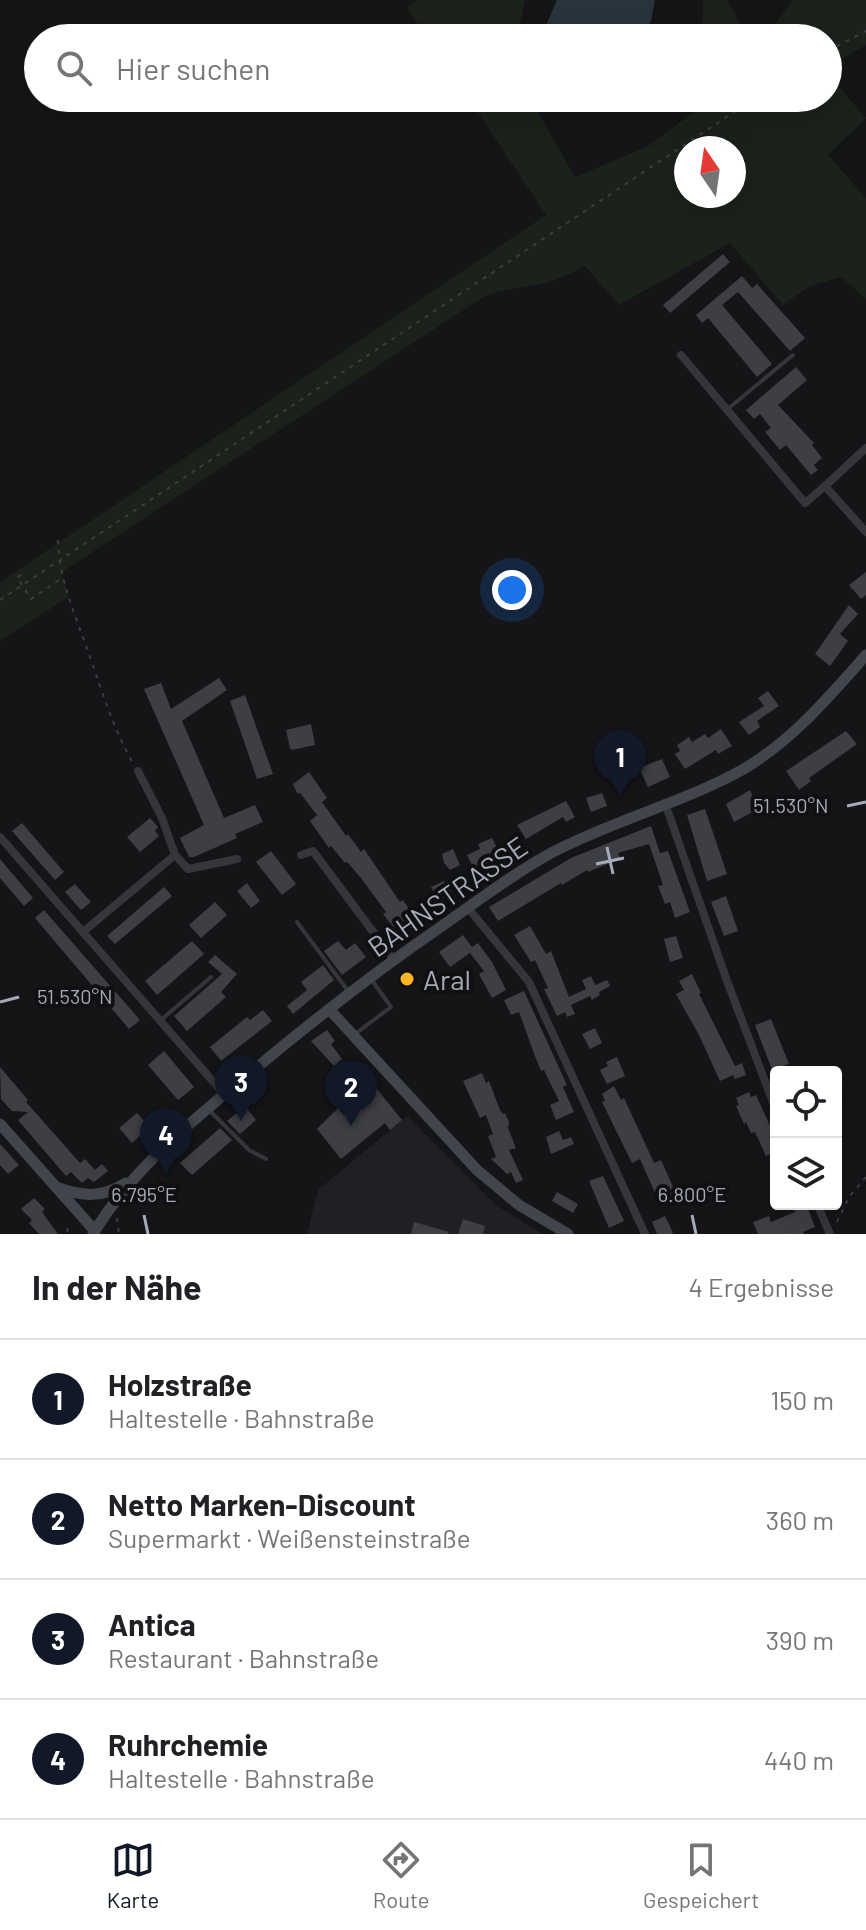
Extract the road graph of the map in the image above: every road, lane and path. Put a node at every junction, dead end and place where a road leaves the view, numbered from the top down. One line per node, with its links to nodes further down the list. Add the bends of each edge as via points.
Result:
1 (866, 31): 2 (path)
2 (842, 44)
3 (734, 112): 11 (path)
4 (681, 355): 6 (street)
5 (793, 355): 6 (lane)
6 (727, 410): 8 (street, via 805,503)
7 (866, 448): 8 (street)
8 (825, 486): 9 (street)
9 (866, 532)
10 (58, 540): 11 (path)
11 (59, 561): 13 (path); 14 (path)
12 (21, 575): 14 (path, via 17,577)
13 (63, 577): 14 (path, via 31,599); 17 (path, via 118,737)
14 (22, 585): 15 (path)
15 (0, 600)
16 (866, 655): 18 (main road, BAHNSTRASSE, via 811,717 772,750 741,770)
17 (138, 771): 20 (street)
18 (665, 803): 23 (main road, BAHNSTRASSE, via 552,853); 34 (street)
19 (0, 837): 25 (street)
20 (175, 855): 22 (street, via 188,869); 25 (street)
21 (301, 855): 26 (street, via 313,851)
22 (237, 859)
23 (468, 908): 26 (main road, BAHNSTRASSE); 49 (street, via 529,982)
24 (297, 922): 29 (lane)
25 (83, 932): 31 (street)
26 (394, 960): 28 (main road, BAHNSTRASSE)
27 (211, 977): 31 (lane)
28 (370, 978): 29 (main road, BAHNSTRASSE); 32 (lane, via 391,1007)
29 (350, 993): 30 (main road, BAHNSTRASSE)
30 (329, 1009): 32 (main road); 33 (main road, BAHNSTRASSE)
31 (160, 1021): 33 (street)
32 (353, 1036): 48 (main road, via 477,1170 519,1205)
33 (224, 1094): 35 (main road, BAHNSTRASSE)
34 (770, 1094)
35 (208, 1108): 37 (lane, via 249,1150); 38 (main road, BAHNSTRASSE)
36 (0, 1124): 40 (main road)
37 (266, 1159)
38 (139, 1173): 40 (main road, via 101,1195 85,1196); 45 (main road, BAHNSTRASSE)
39 (866, 1177): 44 (path)
40 (52, 1185): 45 (main road)
41 (820, 1210): 44 (street)
42 (118, 1217): 47 (path)
43 (67, 1228): 46 (path)
44 (832, 1231)
45 (95, 1233)
46 (68, 1234)
47 (119, 1234)
48 (568, 1234)
49 (645, 1234)

